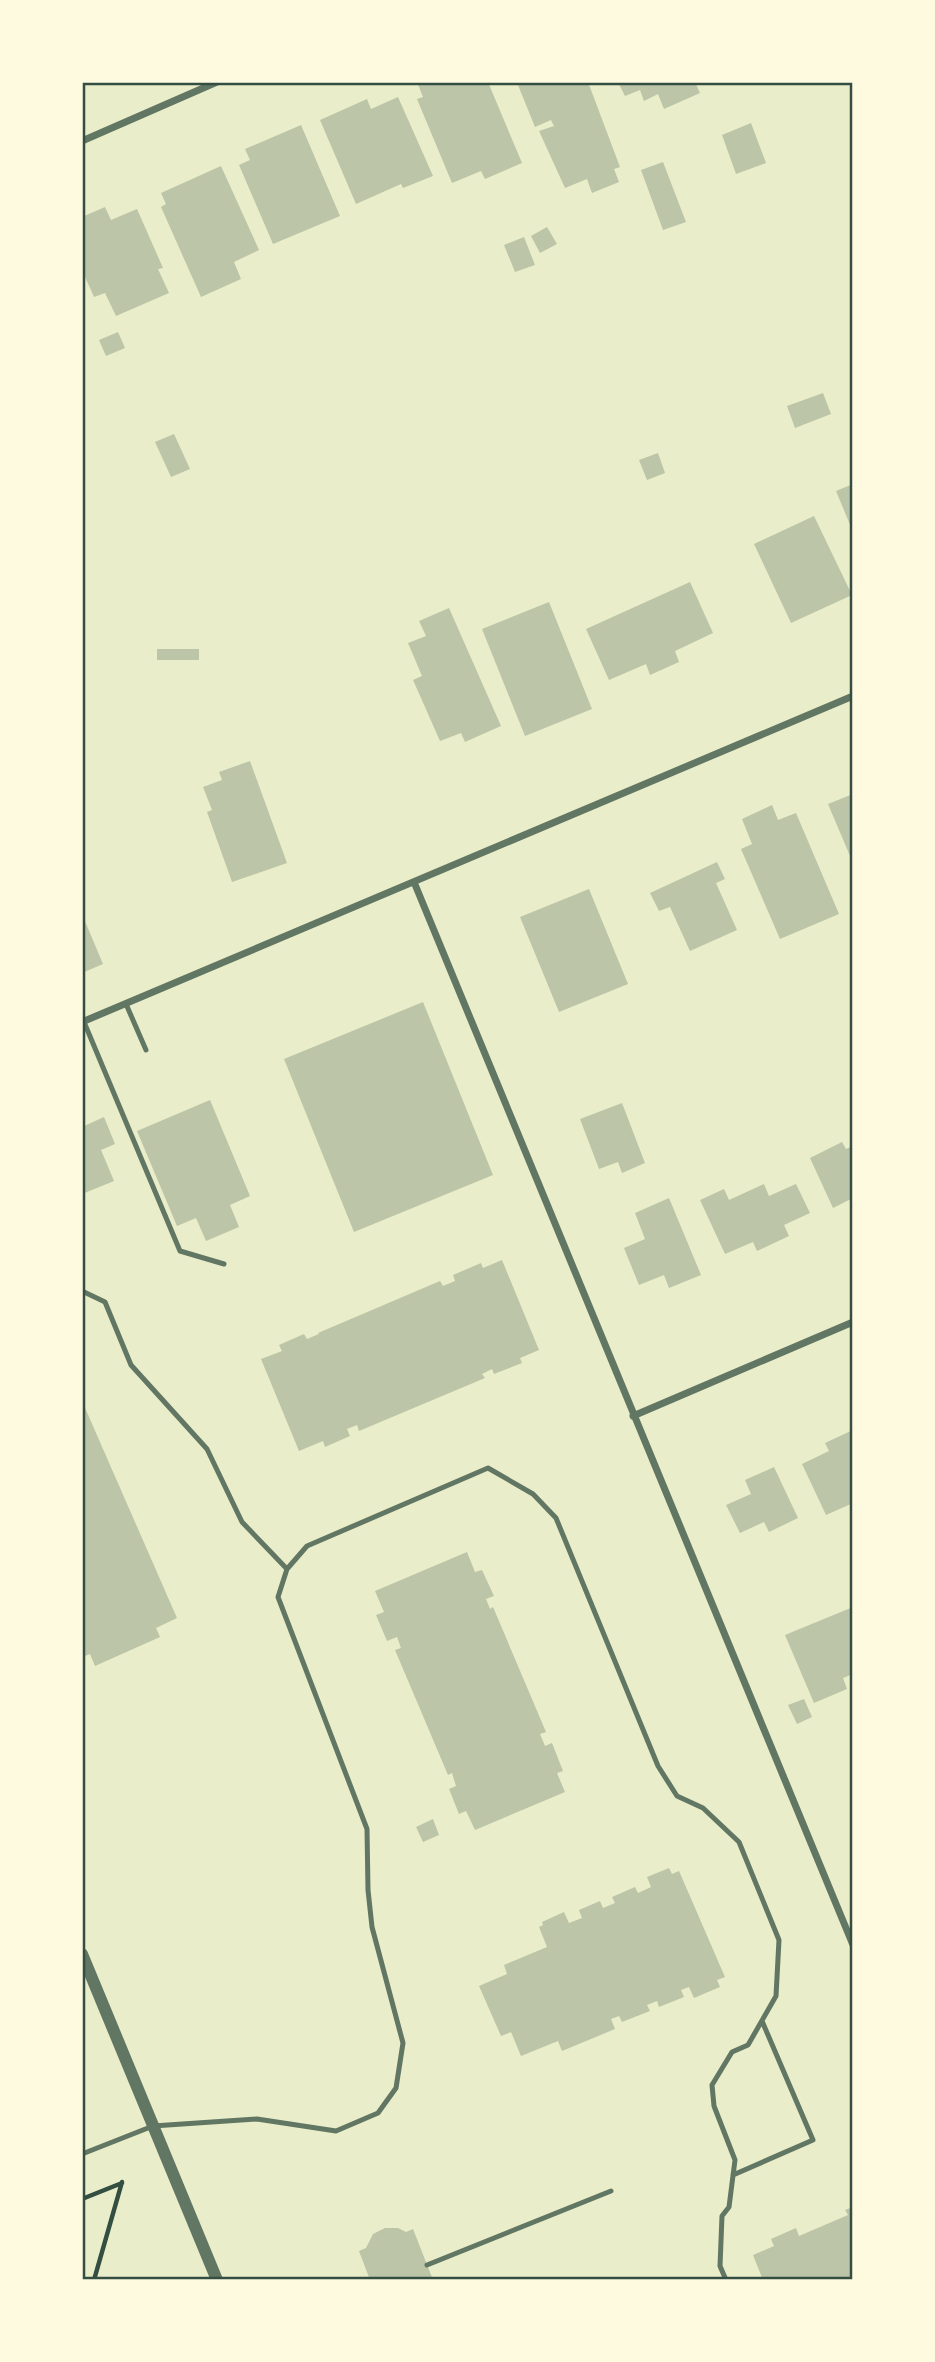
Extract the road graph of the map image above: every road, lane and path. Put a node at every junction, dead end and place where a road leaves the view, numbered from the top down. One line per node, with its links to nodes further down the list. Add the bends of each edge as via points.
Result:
1 (217, 82): 2 (street)
2 (82, 141)
3 (853, 696): 4 (street)
4 (414, 881): 5 (street); 11 (street)
5 (126, 1004): 6 (street); 7 (lane)
6 (83, 1022): 8 (lane, via 180,1251)
7 (146, 1049)
8 (224, 1264)
9 (82, 1291): 12 (lane, via 106,1302 131,1365 207,1449 242,1522)
10 (853, 1322): 11 (street)
11 (633, 1416): 13 (street)
12 (288, 1569): 15 (lane, via 307,1546 488,1468 533,1494 556,1518 657,1766 677,1796 703,1808 739,1842 779,1940 775,1996); 16 (lane, via 278,1597 366,1829 372,1927 403,2043 396,2088 378,2113 336,2131 257,2119)
13 (853, 1945)
14 (82, 1954): 16 (street)
15 (762, 2021): 18 (lane, via 748,2045 732,2052 712,2085 714,2106 734,2160); 18 (lane, via 813,2140)
16 (153, 2126): 17 (lane); 23 (street)
17 (82, 2154)
18 (733, 2175): 24 (lane, via 729,2207 722,2216 720,2266)
19 (611, 2191): 21 (lane)
20 (82, 2199): 22 (path, via 122,2182)
21 (427, 2265)
22 (94, 2280)
23 (217, 2280)
24 (726, 2280)

